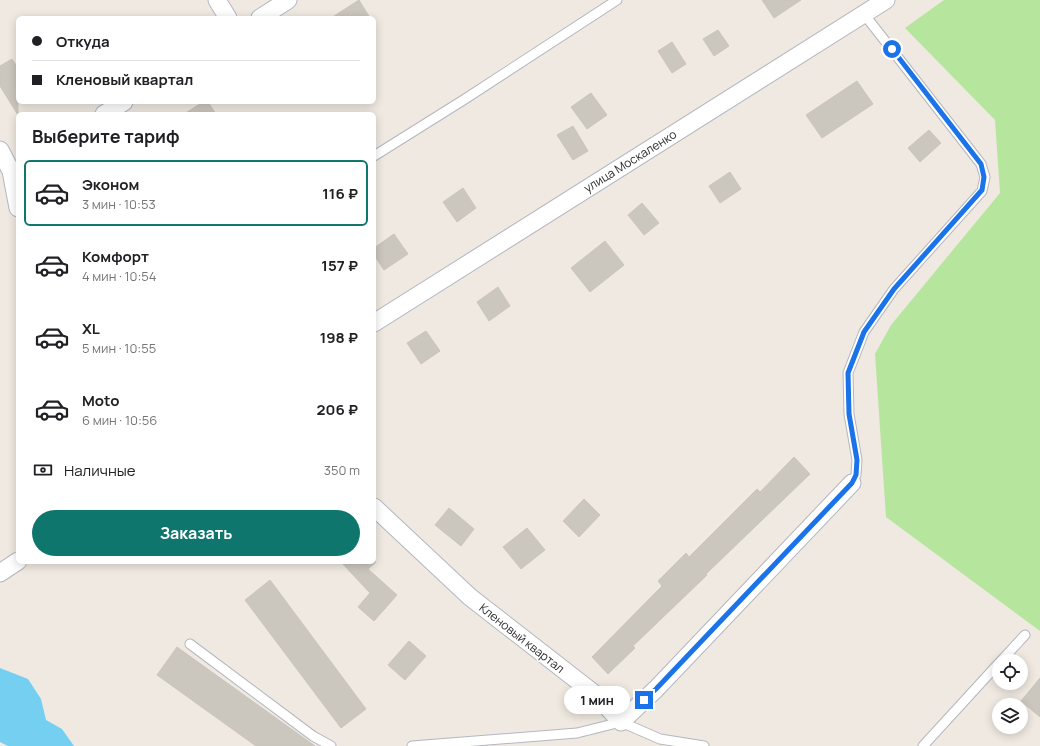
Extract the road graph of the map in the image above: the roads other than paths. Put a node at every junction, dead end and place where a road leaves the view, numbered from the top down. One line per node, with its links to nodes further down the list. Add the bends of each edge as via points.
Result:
1 (217, 0): 6 (street)
2 (288, 0): 7 (street)
3 (617, 0): 11 (lane, via 465,100)
4 (886, 0): 5 (street, улица Москаленко)
5 (864, 14): 14 (street, улица Москаленко); 15 (lane, via 981,164 984,177 982,190 894,289 864,332 848,373 849,414 857,460 856,475)
6 (227, 16)
7 (263, 16)
8 (121, 104): 9 (street)
9 (107, 112)
10 (0, 150): 12 (street)
11 (376, 155)
12 (10, 171): 13 (street)
13 (16, 199)
14 (376, 321)
15 (852, 483): 23 (street, via 656,689)
16 (376, 509): 23 (street, Кленовый квартал, via 470,597 596,695)
17 (16, 562): 18 (street)
18 (0, 573)
19 (1025, 635): 21 (lane)
20 (190, 644): 24 (lane, via 313,736)
21 (1007, 654)
22 (992, 671): 27 (lane)
23 (621, 722): 25 (lane, via 577,733); 26 (lane, via 660,739)
24 (331, 746)
25 (412, 746)
26 (704, 746)
27 (923, 746)

